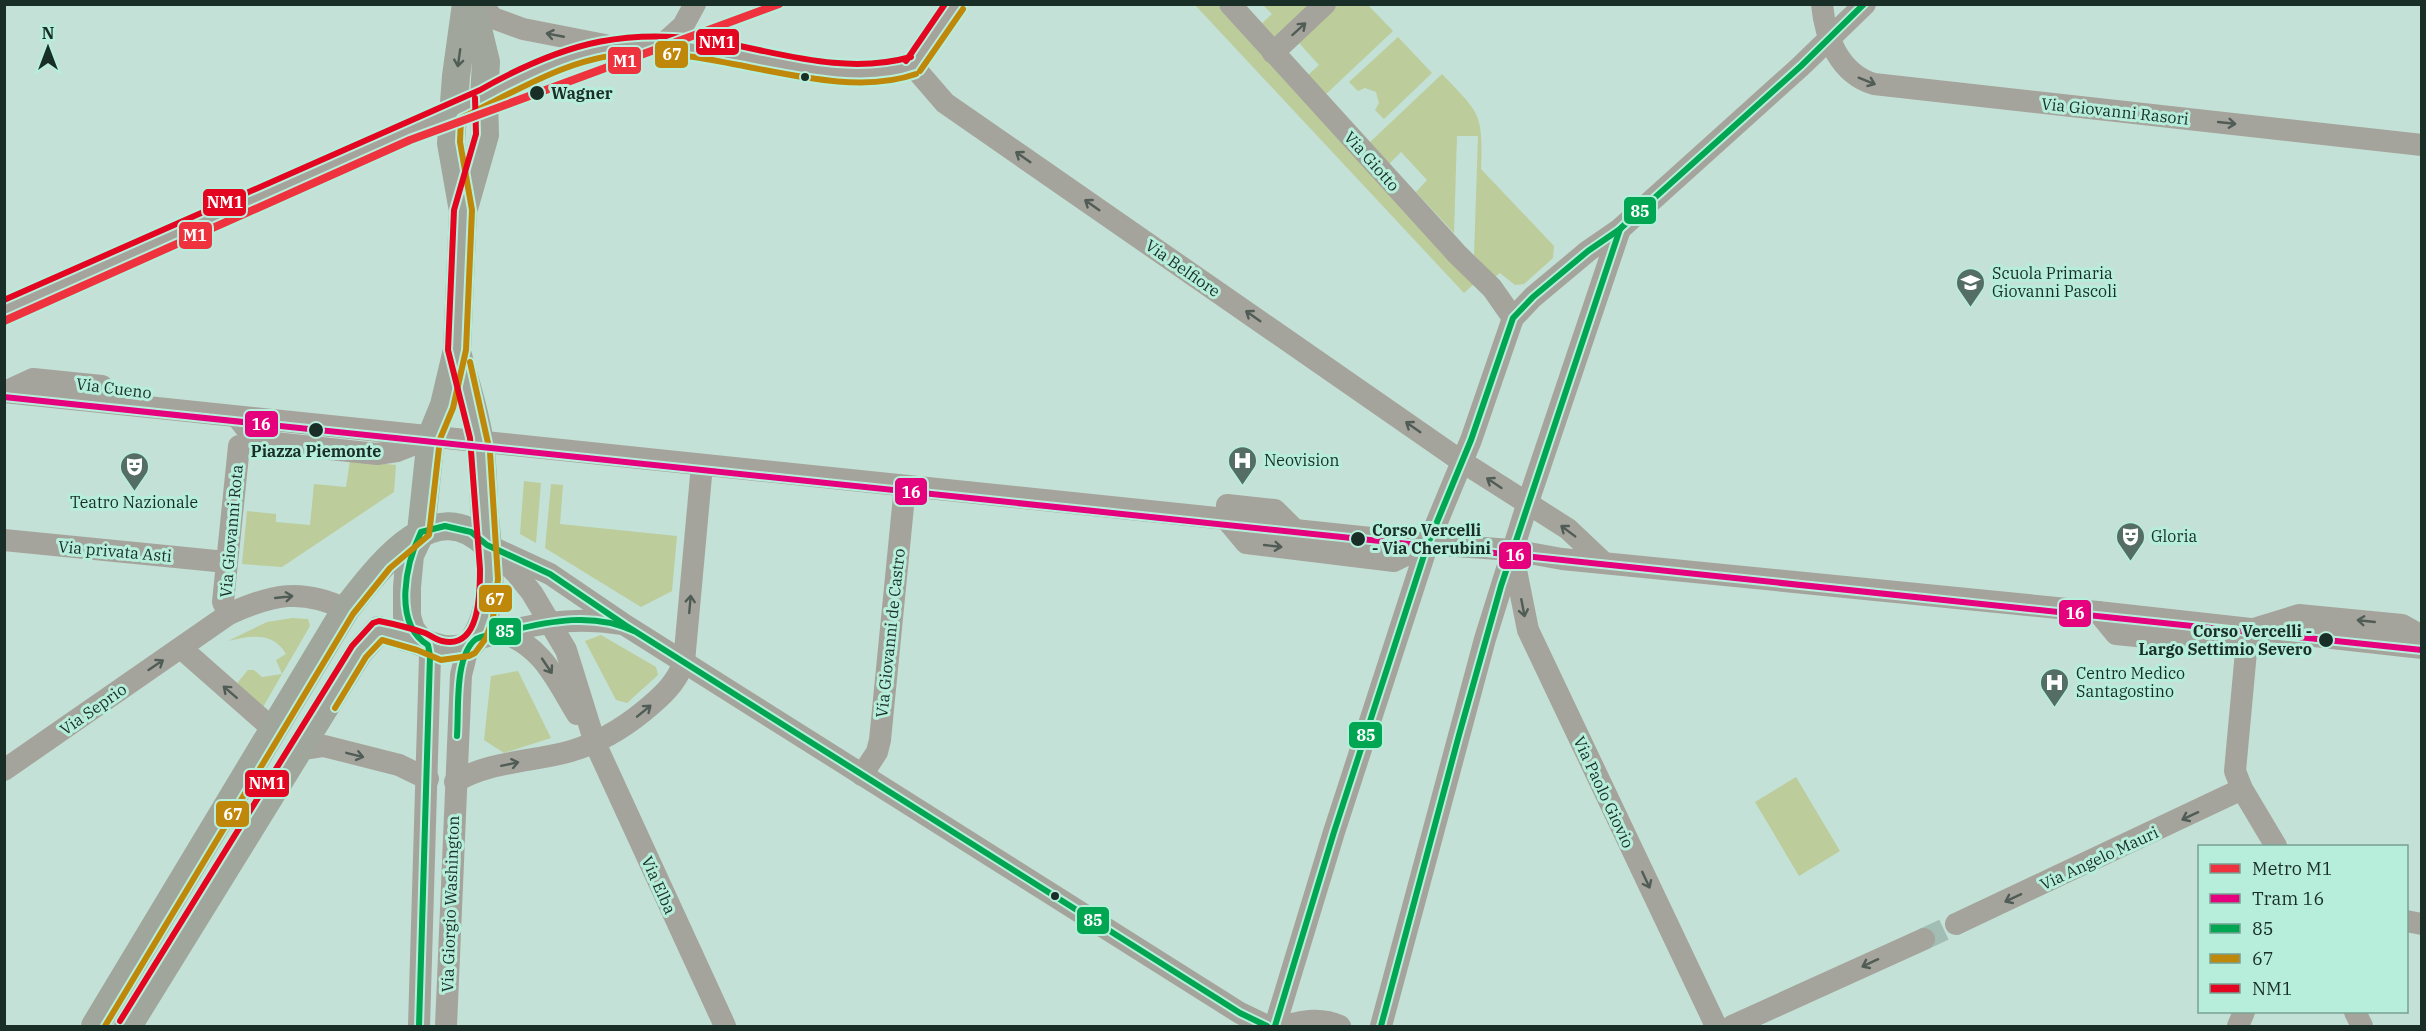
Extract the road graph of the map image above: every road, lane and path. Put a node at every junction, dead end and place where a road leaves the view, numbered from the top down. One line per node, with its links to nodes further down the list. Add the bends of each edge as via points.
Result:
1 (466, 4): 16 (main road, one-way to 16)
2 (472, 4): 15 (main road, via 486,62)
3 (481, 4): 12 (street, one-way to 3, via 523,29 493,18)
4 (695, 4): 11 (street, via 683,26)
5 (956, 4): 14 (street)
6 (1230, 4): 13 (street, Via Giotto)
7 (1324, 4): 13 (street, one-way to 7)
8 (1822, 4): 10 (street, Via Giovanni Rasori)
9 (1865, 4): 10 (street)
10 (1829, 39): 17 (street, Via Giovanni Rasori, one-way to 17, via 1844,64 1863,81 1874,84); 19 (street)
11 (662, 45): 12 (street); 14 (street, via 705,49 798,68 861,74 886,74)
12 (612, 46): 15 (street, via 522,75)
13 (1273, 53): 21 (street, Via Giotto, via 1492,288)
14 (913, 66): 27 (street, Via Belfiore, one-way to 14, via 945,103)
15 (484, 98): 16 (street); 18 (main road, via 485,135)
16 (452, 112): 18 (main road, via 451,143); 20 (street)
17 (2421, 145)
18 (463, 211): 22 (main road)
19 (1620, 229): 21 (street, via 1588,251); 30 (street)
20 (4, 310)
21 (1513, 318): 27 (street)
22 (457, 350): 24 (main road, via 444,405); 25 (main road)
23 (5, 392): 24 (street)
24 (431, 438): 25 (street); 34 (main road)
25 (480, 442): 28 (street); 37 (main road)
26 (239, 446): 39 (street, Via Giovanni Rota)
27 (1461, 461): 30 (street, Via Belfiore, one-way to 27); 36 (street)
28 (702, 465): 29 (street); 52 (street, one-way to 28)
29 (905, 486): 31 (street); 57 (street, Via Giovanni de Castro, via 880,740)
30 (1527, 505): 38 (street); 40 (street, Via Belfiore, one-way to 30, via 1568,529)
31 (1162, 513): 32 (street); 33 (street, via 1180,500 1275,510)
32 (1226, 519): 33 (street); 36 (street, one-way to 36, via 1246,543 1395,561)
33 (1295, 531): 36 (street)
34 (421, 532): 37 (main road, via 453,527 471,532); 41 (main road, via 384,562); 49 (main road, via 410,555 407,616 411,630)
35 (4, 540): 39 (street, Via privata Asti)
36 (1428, 544): 38 (street); 70 (street)
37 (487, 545): 43 (street, via 516,573); 44 (street, via 550,574); 48 (main road, via 489,591)
38 (1512, 550): 40 (street); 73 (street); 74 (street, Via Paolo Giovio, one-way to 74, via 1528,630)
39 (226, 562): 42 (street, Via Giovanni Rota, via 223,602)
40 (1604, 563): 46 (street)
41 (346, 609): 42 (street, one-way to 41, via 267,599 288,596 325,599); 45 (main road); 53 (main road)
42 (229, 614): 50 (street)
43 (550, 622): 44 (street, via 597,620); 48 (street); 54 (street, via 566,650)
44 (625, 625): 52 (street)
45 (379, 630): 49 (main road); 55 (main road, via 359,652)
46 (2248, 630): 47 (street, one-way to 46, via 2402,625 2299,615); 51 (street); 60 (street, via 2235,771)
47 (2421, 636)
48 (482, 639): 49 (main road, via 442,651); 54 (street, one-way to 54, via 519,638 543,660); 59 (street, via 461,675)
49 (424, 643): 58 (street, via 430,656)
50 (181, 648): 53 (street, one-way to 50); 56 (street, Via Seprio, one-way to 50)
51 (2421, 648)
52 (684, 663): 54 (street, one-way to 52, via 658,699 680,676); 57 (street)
53 (274, 730): 64 (main road)
54 (595, 743): 59 (street, one-way to 54, via 487,768); 68 (street, Via Elba)
55 (298, 750): 58 (street, one-way to 58, via 324,746 399,765); 65 (main road)
56 (4, 770)
57 (862, 775): 69 (street, via 1240,1013)
58 (428, 779): 66 (street, Via Giorgio Washington)
59 (455, 782): 67 (street, Via Giorgio Washington)
60 (2242, 789): 61 (street); 62 (street, Via Angelo Mauri, one-way to 62)
61 (2275, 845)
62 (1956, 924)
63 (1924, 939): 75 (street, one-way to 75)
64 (95, 1026)
65 (128, 1026)
66 (419, 1026)
67 (446, 1026)
68 (725, 1026)
69 (1267, 1026)
70 (1275, 1026)
71 (1284, 1026): 72 (street, via 1314,1020)
72 (1340, 1026)
73 (1381, 1026)
74 (1716, 1026)
75 (1732, 1026)

